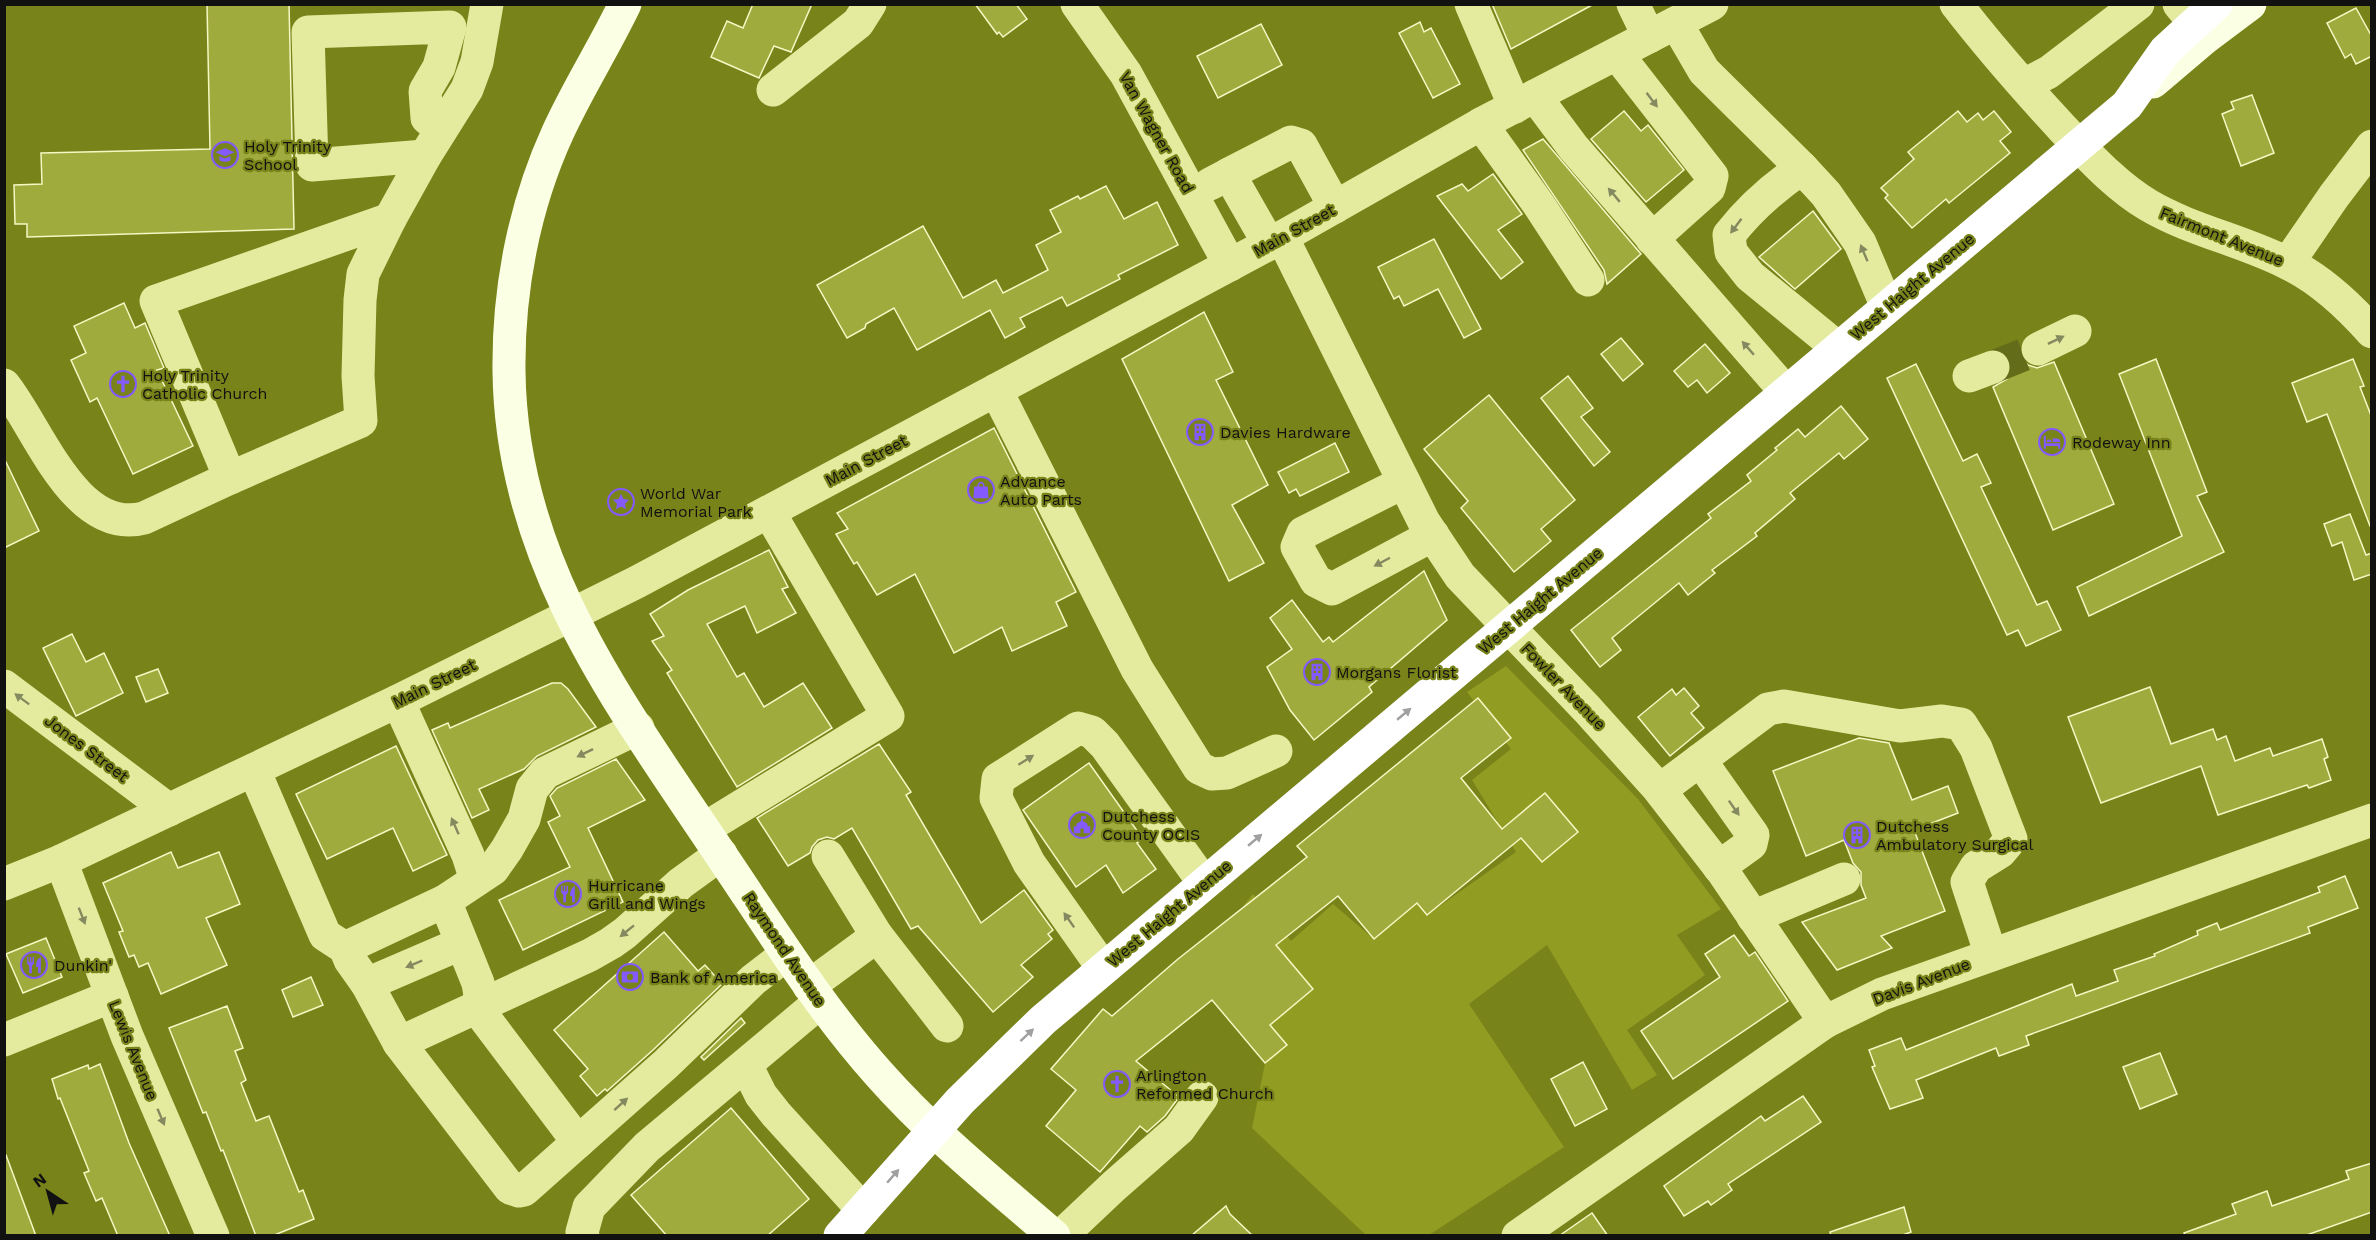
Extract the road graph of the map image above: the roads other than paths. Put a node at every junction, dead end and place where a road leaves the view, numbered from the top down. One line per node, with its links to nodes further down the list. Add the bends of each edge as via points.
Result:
1 (487, 4): 18 (street, via 477,62 467,89)
2 (625, 4): 43 (main road, Raymond Avenue, via 571,104 544,168 522,239 511,325 510,404 516,460 543,554)
3 (870, 4): 15 (street, via 858,23)
4 (1077, 4): 23 (street, Van Wagner Road, via 1126,74)
5 (1471, 4): 16 (street)
6 (1633, 4): 12 (street)
7 (1712, 4): 12 (street, Main Street)
8 (1956, 4): 14 (street, Fairmont Avenue)
9 (2138, 4): 14 (street, via 2049,72)
10 (2250, 4): 11 (main road)
11 (2198, 17): 19 (highway, West Haight Avenue, via 2165,51 2127,105)
12 (1663, 30): 13 (street, Main Street); 21 (street)
13 (1617, 54): 16 (street, Main Street); 26 (street, one-way to 26, via 1712,176 1709,188)
14 (2024, 86): 19 (street, Fairmont Avenue)
15 (773, 90)
16 (1525, 101): 17 (street, Main Street); 26 (street, one-way to 16, via 1573,147)
17 (1481, 124): 24 (street, Main Street); 30 (street)
18 (433, 143): 18 (street, via 312,165 308,32 450,27 439,67 425,91); 25 (street)
19 (2079, 146): 28 (street, Fairmont Avenue, via 2146,204 2196,229); 31 (highway, West Haight Avenue)
20 (2372, 146): 28 (street)
21 (1802, 168): 31 (street, one-way to 21, via 1860,243 1826,194); 34 (street, one-way to 34, via 1742,217 1729,235 1731,252 1750,276)
22 (1229, 174): 23 (street); 24 (street, via 1291,141 1301,145); 27 (street, Fowler Avenue)
23 (1191, 195): 29 (street, Van Wagner Road)
24 (1335, 207): 27 (street, Main Street)
25 (390, 219): 39 (street, via 363,274 358,365 361,421); 39 (street, via 156,301)
26 (1652, 239): 38 (street, one-way to 26)
27 (1275, 241): 29 (street, Main Street); 40 (street, Fowler Avenue)
28 (2288, 263): 33 (street, Fairmont Avenue, via 2330,291)
29 (1230, 265): 37 (street, Main Street)
30 (1588, 280)
31 (1887, 307): 34 (highway, West Haight Avenue)
32 (2075, 331): 35 (street, one-way to 32)
33 (2372, 332)
34 (1838, 348): 38 (highway, West Haight Avenue)
35 (2038, 348)
36 (4, 385): 39 (street, via 62,476 101,514 130,522)
37 (996, 390): 41 (street, Main Street); 48 (street, via 1137,669 1199,768 1212,774 1227,773)
38 (1786, 392): 44 (highway, West Haight Avenue)
39 (230, 478)
40 (1404, 482): 42 (street, Fowler Avenue); 42 (street, one-way to 40, via 1332,589 1316,581 1297,547 1303,533)
41 (769, 512): 43 (street, Main Street); 54 (street, via 888,716)
42 (1433, 535): 44 (street, Fowler Avenue, via 1460,576)
43 (570, 616): 46 (street, Main Street); 47 (main road, Raymond Avenue)
44 (1508, 627): 51 (street, Fowler Avenue); 60 (highway, West Haight Avenue, one-way to 44)
45 (4, 686): 52 (street, Jones Street, one-way to 45)
46 (398, 701): 50 (street, Main Street); 59 (street, one-way to 46)
47 (638, 728): 54 (main road, Raymond Avenue); 59 (street, one-way to 59, via 545,773 532,789 524,819 507,849 493,869)
48 (1276, 751)
49 (1700, 760): 51 (street); 57 (street, one-way to 57, via 1753,835 1751,844); 68 (street, via 1768,709 1784,706 1900,726 1942,721 1961,724 1976,748 2011,839 2000,852 1976,867 1967,882)
50 (254, 770): 52 (street, Main Street); 66 (street, via 325,935)
51 (1660, 790): 57 (street, Fowler Avenue)
52 (169, 810): 56 (street, Main Street)
53 (2372, 820): 68 (street, Davis Avenue)
54 (712, 842): 67 (main road, Raymond Avenue); 73 (street, one-way to 73, via 681,882 611,943)
55 (828, 856): 64 (street)
56 (61, 861): 61 (street, Main Street); 72 (street, Lewis Avenue, one-way to 72)
57 (1719, 867): 63 (street, Fowler Avenue)
58 (1844, 879): 63 (street)
59 (476, 880): 62 (street)
60 (1204, 883): 69 (highway, West Haight Avenue); 69 (street, one-way to 60, via 1029,863 996,798 998,779 1078,728 1092,732 1106,745)
61 (4, 884)
62 (445, 901): 65 (street); 66 (street)
63 (1753, 917): 74 (street, Fowler Avenue)
64 (877, 936): 71 (street); 75 (street)
65 (460, 944): 70 (street, one-way to 70); 73 (street, via 479,989)
66 (345, 948): 70 (street)
67 (787, 954): 71 (main road, Raymond Avenue); 81 (street, one-way to 67, via 753,980)
68 (1991, 955): 74 (street, Davis Avenue, via 1882,994)
69 (1103, 968): 80 (highway, West Haight Avenue, one-way to 69, via 1008,1052)
70 (367, 984): 77 (street)
71 (815, 994): 78 (street); 80 (main road, Raymond Avenue, via 874,1069)
72 (111, 996): 76 (street); 83 (street, Lewis Avenue, one-way to 83)
73 (477, 1008): 77 (street); 81 (street)
74 (1825, 1022): 88 (street, Davis Avenue)
75 (947, 1026)
76 (4, 1040)
77 (399, 1043): 81 (street, via 514,1191 524,1190)
78 (746, 1065): 82 (street, via 776,1114); 84 (street, via 647,1147 589,1207)
79 (1202, 1097): 87 (street, via 1179,1129)
80 (934, 1130): 82 (highway, West Haight Avenue, one-way to 80); 86 (main road, Raymond Avenue)
81 (578, 1142)
82 (862, 1210): 85 (highway, West Haight Avenue)
83 (213, 1236)
84 (583, 1236)
85 (840, 1236)
86 (1054, 1236)
87 (1061, 1236)
88 (1518, 1236)

